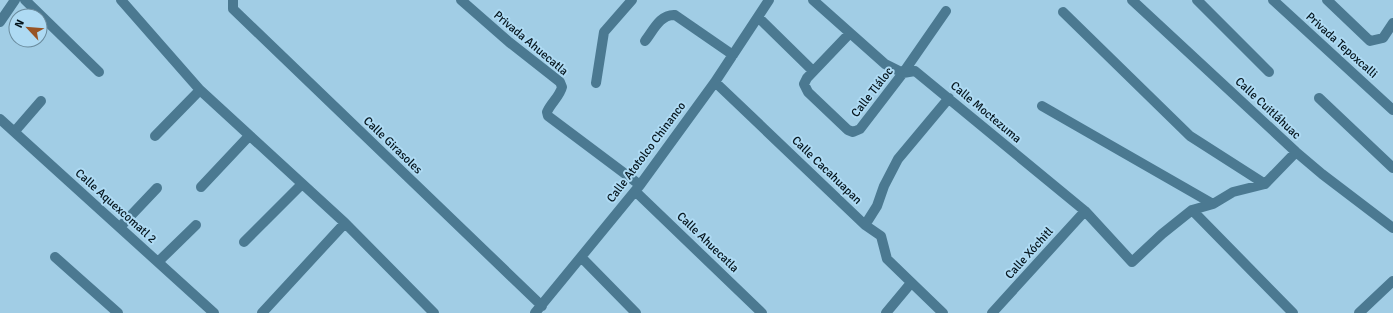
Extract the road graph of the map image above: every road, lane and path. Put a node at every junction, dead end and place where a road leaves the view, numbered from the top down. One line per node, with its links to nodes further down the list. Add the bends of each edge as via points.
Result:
1 (15, 0): 16 (street)
2 (25, 0): 22 (street)
3 (121, 0): 27 (street)
4 (233, 0): 58 (street, Calle Girasoles, via 233,9)
5 (461, 0): 43 (street, Privada Ahuecatla, via 560,82 562,91 549,107 548,116)
6 (632, 0): 26 (street, via 604,32)
7 (769, 0): 15 (street, Calle Atotolco Chinanco)
8 (813, 0): 18 (street, Calle Moctezuma)
9 (1132, 0): 37 (street, Calle Cuitláhuac)
10 (1273, 0): 32 (street, Privada Tepoxcalli)
11 (1327, 0): 17 (street, via 1370,41 1383,38)
12 (1201, 1): 23 (street)
13 (946, 11): 24 (street, Calle Tláloc)
14 (1064, 12): 40 (street, via 1190,136)
15 (758, 18): 20 (street, Calle Atotolco Chinanco); 21 (street)
16 (0, 22)
17 (1393, 23)
18 (850, 33): 21 (street, Calle Tláloc); 24 (street, Calle Moctezuma, via 885,64)
19 (645, 41): 20 (street, via 668,14 674,15)
20 (733, 55): 25 (street, Calle Atotolco Chinanco)
21 (813, 71): 24 (street, Calle Tláloc, via 804,84 808,92 848,130 854,132 860,129)
22 (99, 72)
23 (1269, 72)
24 (903, 73): 28 (street, Calle Moctezuma, via 915,71)
25 (715, 82): 43 (street, Calle Atotolco Chinanco); 49 (street, Calle Cacahuapan)
26 (596, 83)
27 (200, 90): 35 (street); 36 (street)
28 (949, 98): 46 (street, Calle Moctezuma); 49 (street, via 898,159 877,206)
29 (1318, 98): 38 (street)
30 (40, 101): 34 (street)
31 (1042, 106): 44 (street)
32 (1393, 110)
33 (0, 119): 34 (street, Calle Aquexcomatl 2)
34 (15, 132): 50 (street, Calle Aquexcomatl 2)
35 (155, 136)
36 (249, 136): 39 (street); 41 (street)
37 (1296, 152): 40 (street); 51 (street, Calle Cuitláhuac)
38 (1393, 168)
39 (302, 184): 47 (street); 52 (street)
40 (1265, 184): 44 (street, via 1233,192)
41 (201, 186)
42 (157, 188): 50 (street)
43 (637, 188): 54 (street, Calle Atotolco Chinanco); 64 (street, Calle Ahuecatla)
44 (1213, 204): 45 (street)
45 (1192, 210): 46 (street, Calle Moctezuma, via 1132,262); 68 (street)
46 (1085, 211): 67 (street, Calle Xóchitl)
47 (345, 223): 61 (street); 62 (street)
48 (196, 225): 55 (street)
49 (865, 225): 57 (street, Calle Cacahuapan, via 881,236 887,259)
50 (120, 227): 55 (street, Calle Aquexcomatl 2)
51 (1393, 228)
52 (244, 242)
53 (55, 257): 59 (street)
54 (581, 257): 58 (street, Calle Atotolco Chinanco); 63 (street)
55 (158, 262): 60 (street, Calle Aquexcomatl 2)
56 (1393, 281): 69 (street)
57 (911, 283): 65 (street); 66 (street)
58 (538, 310)
59 (118, 313)
60 (214, 313)
61 (262, 313)
62 (434, 313)
63 (636, 313)
64 (762, 313)
65 (886, 313)
66 (943, 313)
67 (992, 313)
68 (1293, 313)
69 (1359, 313)

